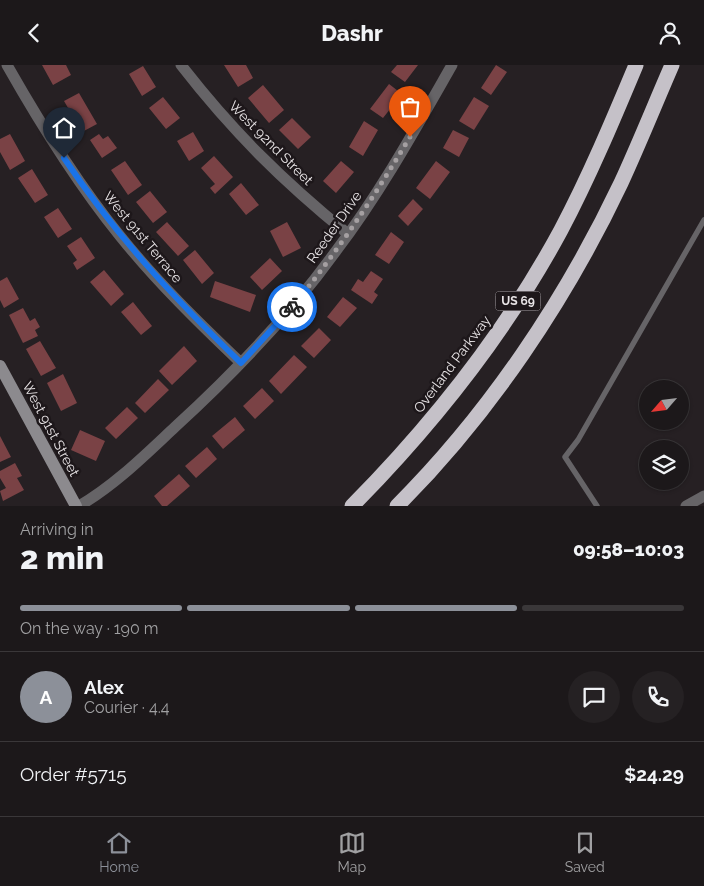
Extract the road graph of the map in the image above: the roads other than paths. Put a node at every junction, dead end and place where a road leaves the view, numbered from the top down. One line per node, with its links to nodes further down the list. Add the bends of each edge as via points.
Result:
1 (7, 65): 8 (street, West 91st Terrace, via 52,141 121,237 165,288)
2 (181, 65): 7 (street, West 92nd Street, via 268,166)
3 (452, 65): 7 (street, Reeder Drive, via 382,185)
4 (636, 65): 12 (highway, Overland Parkway / US 69, via 584,183 520,298 452,395)
5 (672, 65): 13 (highway, US 69, via 621,184 559,297 490,401)
6 (704, 220): 14 (lane, via 566,457)
7 (348, 234): 8 (street, Reeder Drive, via 301,297)
8 (241, 363): 11 (street, Reeder Drive, via 122,475)
9 (0, 366): 11 (street, West 91st Street)
10 (704, 496): 15 (street)
11 (77, 506)
12 (352, 506)
13 (397, 506)
14 (597, 506)
15 (686, 506)

